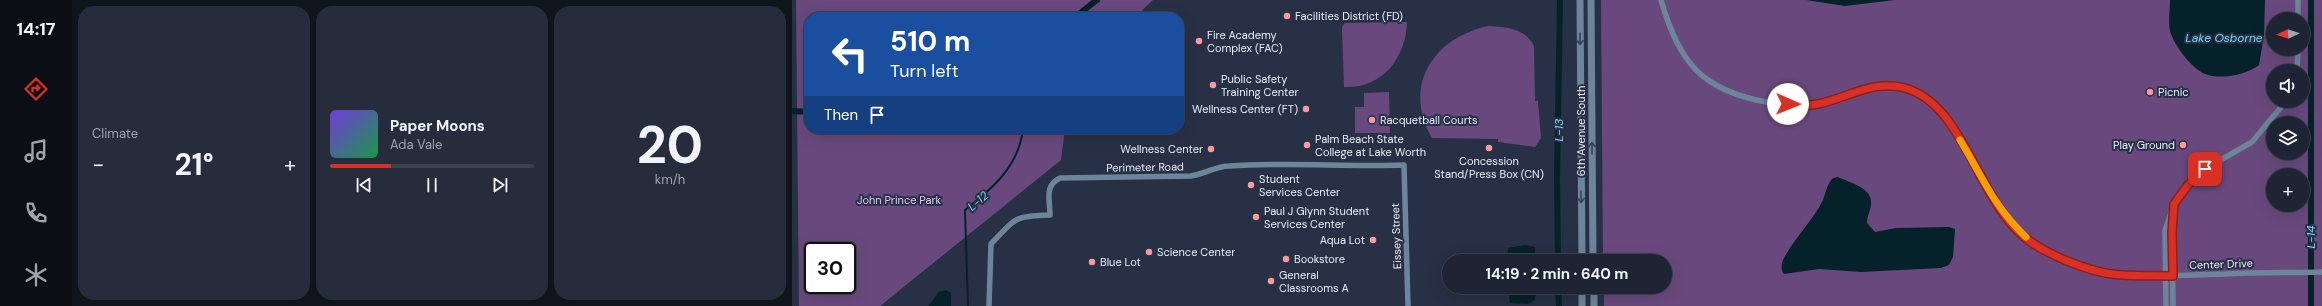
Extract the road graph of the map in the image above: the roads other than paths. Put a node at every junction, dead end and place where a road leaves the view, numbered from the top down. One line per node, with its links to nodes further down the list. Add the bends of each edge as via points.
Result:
1 (1580, 0): 9 (street, 6th Avenue South, one-way to 9)
2 (1591, 0): 10 (street, 6th Avenue South, one-way to 2)
3 (1661, 0): 12 (street, Center Drive, via 1666,18 1680,47 1694,69 1712,85 1744,98 1799,105 1818,104 1882,85 1907,88 1937,106 2007,220 2031,242 2066,261 2112,274)
4 (2298, 0): 5 (street)
5 (2298, 12)
6 (2280, 108): 8 (street, via 2252,142 2205,169 2188,185)
7 (1404, 165): 16 (street, Perimeter Road, via 1227,166 1203,175 1191,176 1060,178 1052,182 1050,188 1050,215 1023,216 1014,220 991,244); 17 (street, Eissey Street)
8 (2174, 204): 12 (street, via 2165,231); 13 (street)
9 (1582, 254)
10 (1593, 254)
11 (2322, 272): 13 (street, Center Drive)
12 (2165, 276): 13 (street, Center Drive); 20 (street)
13 (2173, 276): 21 (street)
14 (1582, 294): 18 (street)
15 (1594, 294): 19 (street)
16 (989, 306)
17 (1408, 306)
18 (1582, 306)
19 (1594, 306)
20 (2166, 306)
21 (2173, 306)

